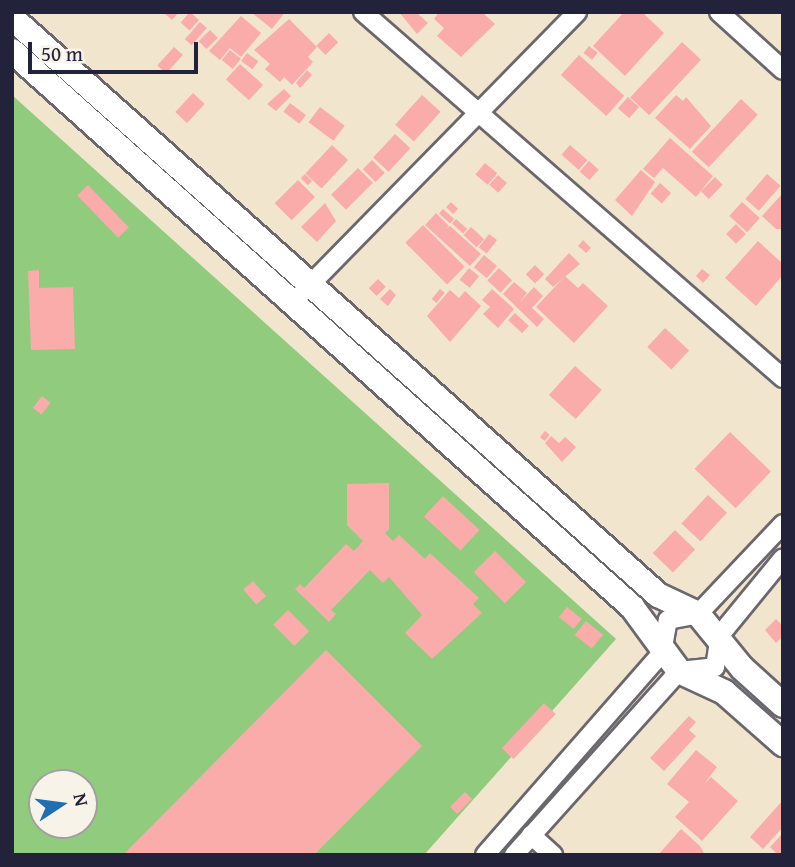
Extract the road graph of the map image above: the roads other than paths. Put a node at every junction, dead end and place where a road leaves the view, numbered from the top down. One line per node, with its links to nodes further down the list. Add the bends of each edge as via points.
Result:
1 (363, 12): 7 (street)
2 (577, 12): 7 (street)
3 (719, 12): 6 (street)
4 (12, 18): 8 (street)
5 (12, 51): 8 (street)
6 (783, 70)
7 (477, 115): 8 (street); 9 (street)
8 (300, 294): 12 (street, via 658,595); 14 (street, via 632,607)
9 (783, 378)
10 (783, 524): 12 (street)
11 (783, 558): 13 (street)
12 (698, 614): 13 (street); 14 (street, via 668,620)
13 (720, 635): 15 (street, via 715,667); 16 (street, via 742,668)
14 (662, 653): 15 (street); 19 (street)
15 (679, 671): 17 (street, via 724,692); 18 (street)
16 (783, 705)
17 (783, 744)
18 (531, 835): 20 (street); 21 (street)
19 (485, 855)
20 (514, 855)
21 (553, 855)

